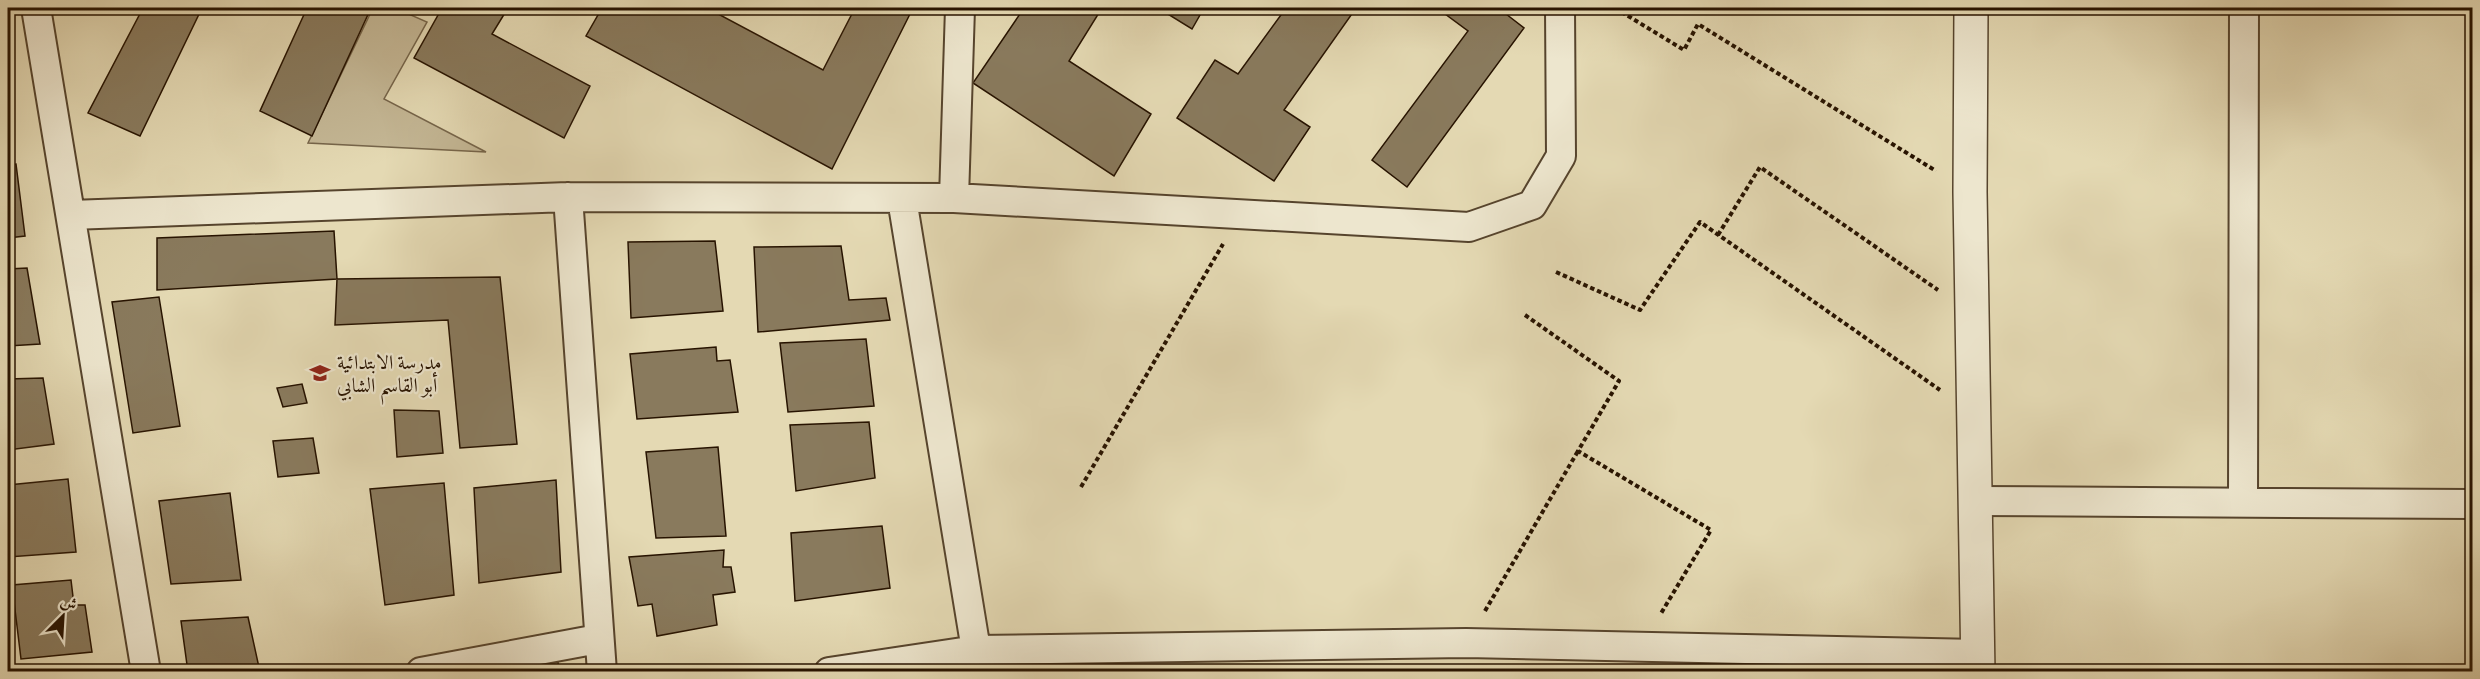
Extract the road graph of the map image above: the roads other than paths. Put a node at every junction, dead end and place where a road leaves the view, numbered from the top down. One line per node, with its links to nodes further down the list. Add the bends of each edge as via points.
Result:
1 (36, 8): 9 (street)
2 (960, 8): 7 (street)
3 (1560, 8): 7 (street, via 1561,156 1532,205 1469,227)
4 (1971, 8): 10 (street)
5 (2244, 8): 11 (street)
6 (568, 197): 8 (street); 9 (street); 13 (street)
7 (954, 198): 8 (street)
8 (902, 199): 14 (street)
9 (71, 215): 17 (street)
10 (1974, 501): 11 (street); 16 (street)
11 (2243, 502): 12 (street)
12 (2472, 504)
13 (598, 639): 18 (street); 19 (street)
14 (976, 650): 15 (street, via 1466,643 1641,647); 20 (street)
15 (1701, 660): 16 (street)
16 (1978, 663)
17 (146, 672)
18 (421, 672)
19 (602, 672)
20 (829, 672)

